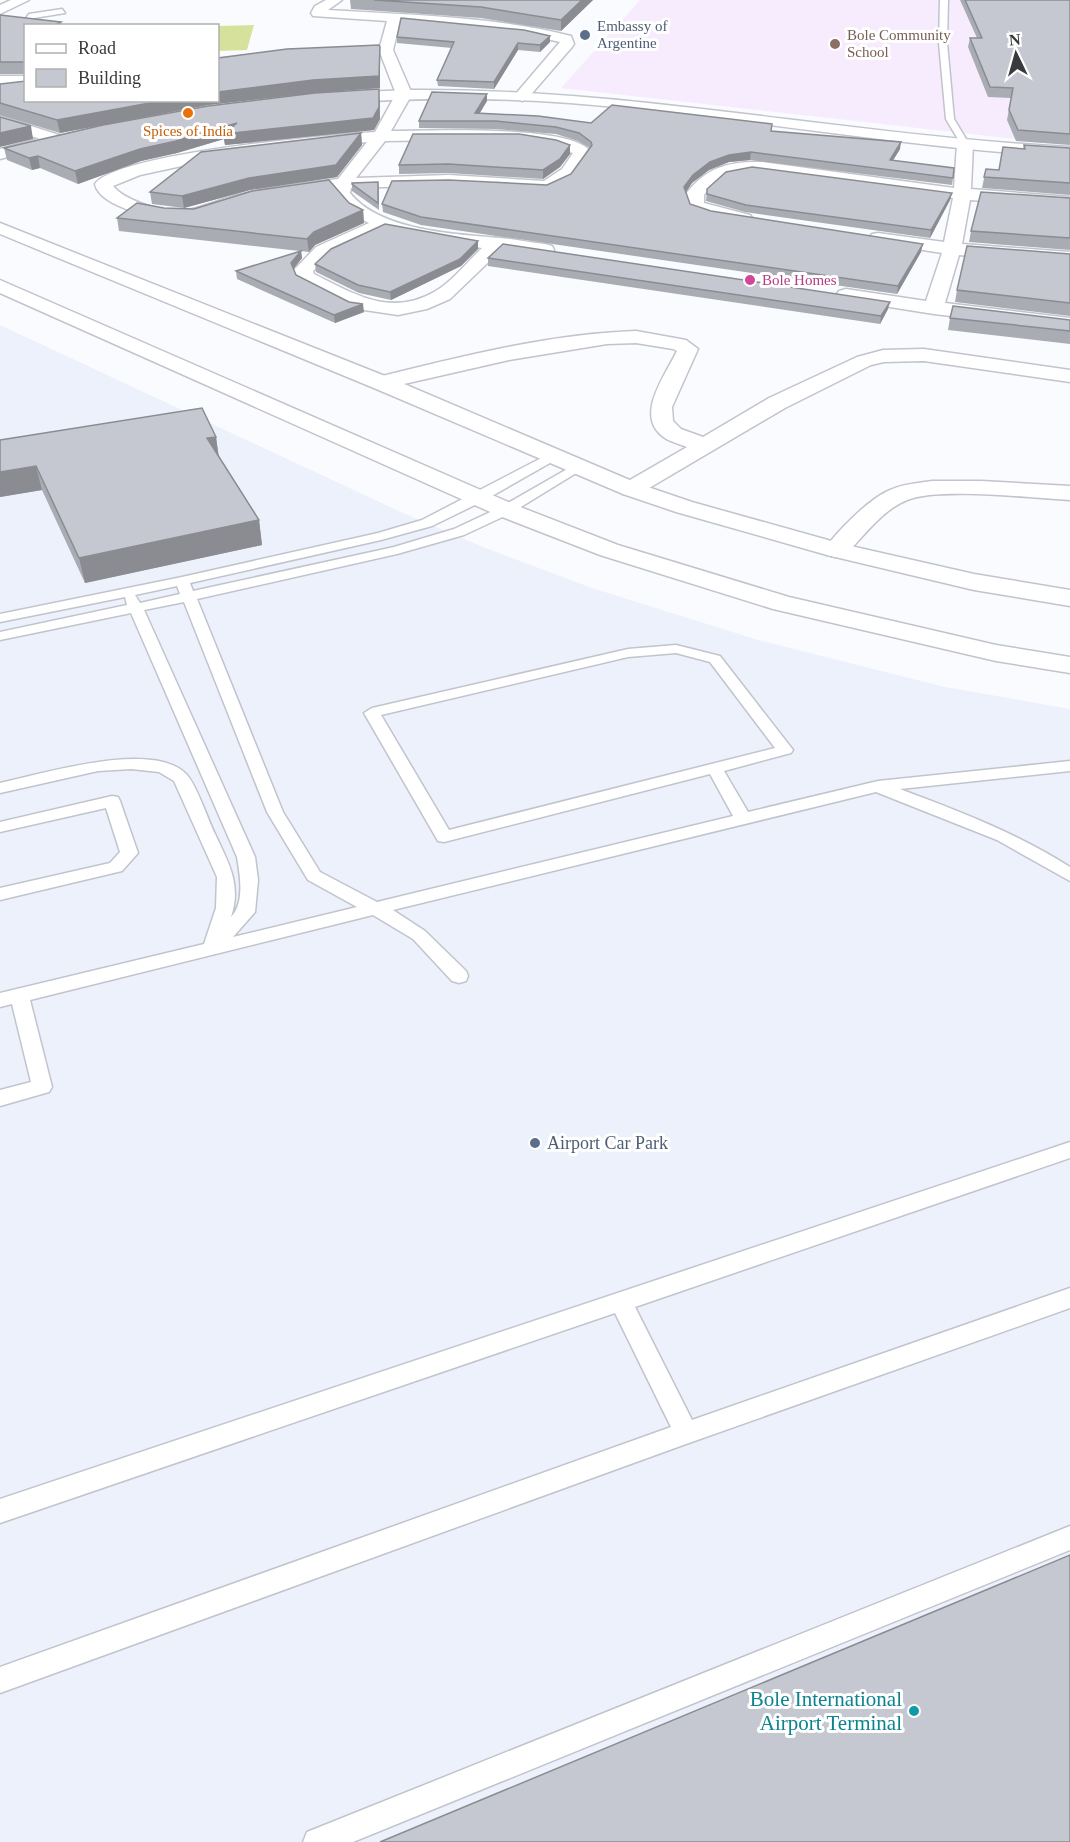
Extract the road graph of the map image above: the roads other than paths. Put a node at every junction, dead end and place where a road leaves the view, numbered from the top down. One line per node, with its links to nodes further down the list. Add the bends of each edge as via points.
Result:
1 (22, 0): 5 (street)
2 (335, 0): 7 (street, via 318,14)
3 (944, 0): 19 (lane, via 950,119)
4 (467, 7): 9 (street)
5 (0, 10)
6 (62, 11): 10 (lane, via 32,16)
7 (394, 19): 9 (street); 14 (street, via 381,50)
8 (18, 21): 10 (lane)
9 (449, 21): 15 (street, via 566,39 567,44)
10 (27, 22): 11 (lane)
11 (37, 24)
12 (0, 80): 13 (street)
13 (24, 80)
14 (404, 94): 15 (street); 16 (street); 18 (street)
15 (522, 96): 19 (street, via 644,106)
16 (315, 99)
17 (0, 121): 21 (street, via 62,138)
18 (380, 136): 22 (street); 22 (street, via 504,137 567,143 582,151 572,170 557,183 546,186 449,180); 22 (street, via 220,152 134,171 104,184 113,196 174,216 192,215 273,193)
19 (964, 144): 20 (street); 23 (street)
20 (1070, 152)
21 (0, 154)
22 (343, 183): 26 (street, via 341,193 355,209)
23 (962, 194): 24 (street); 25 (street, via 741,166 716,172 695,194 696,206); 30 (street)
24 (1070, 202)
25 (756, 220)
26 (383, 223): 29 (street); 29 (street, via 323,251 303,270 305,278 358,304 398,309 443,295)
27 (0, 228): 38 (street)
28 (860, 236): 30 (street)
29 (498, 243): 31 (street)
30 (952, 249): 32 (street); 35 (street)
31 (568, 254)
32 (1070, 258)
33 (0, 286): 44 (street)
34 (828, 293): 35 (street)
35 (934, 308): 36 (street)
36 (1070, 324)
37 (1070, 376): 39 (street, via 924,355 883,356 864,361 777,404)
38 (382, 383): 39 (street, via 509,354 607,338 679,344 688,349 661,407 662,423 673,434); 40 (street)
39 (707, 446): 42 (street)
40 (553, 456): 41 (street); 44 (lane)
41 (580, 467): 42 (street); 45 (lane)
42 (631, 489): 46 (street)
43 (1070, 493): 46 (street, via 934,488 901,494 885,503)
44 (478, 498): 45 (street); 47 (lane, via 427,523)
45 (506, 510): 47 (lane, via 459,532 397,550); 53 (street, via 609,550 782,603 996,653)
46 (836, 550): 49 (street, via 974,582)
47 (186, 589): 48 (lane); 50 (lane); 62 (lane, via 275,812 314,876)
48 (128, 592): 50 (lane); 51 (lane)
49 (1070, 598)
50 (135, 608): 52 (lane); 63 (lane, via 246,857 246,912)
51 (0, 618)
52 (0, 636)
53 (1070, 665)
54 (1070, 766): 56 (lane)
55 (714, 767): 55 (lane, via 444,837 372,713 628,653 676,649 715,659 785,750); 58 (lane)
56 (878, 786): 58 (lane); 60 (lane, via 992,831 1040,854)
57 (0, 788): 63 (lane, via 98,766 131,764 163,767 181,778 226,877 225,908)
58 (743, 819): 62 (lane)
59 (0, 827): 61 (lane, via 112,801 129,853 116,867)
60 (1070, 874)
61 (0, 894)
62 (372, 908): 63 (lane); 64 (lane, via 419,935)
63 (212, 948): 65 (lane)
64 (459, 976)
65 (10, 998): 66 (lane, via 42,1087)
66 (0, 1098)
67 (1070, 1150): 69 (lane)
68 (1070, 1298): 70 (lane)
69 (621, 1302): 70 (lane); 71 (lane)
70 (686, 1433): 73 (lane)
71 (0, 1511)
72 (1070, 1538): 74 (lane)
73 (0, 1680)
74 (317, 1842)

